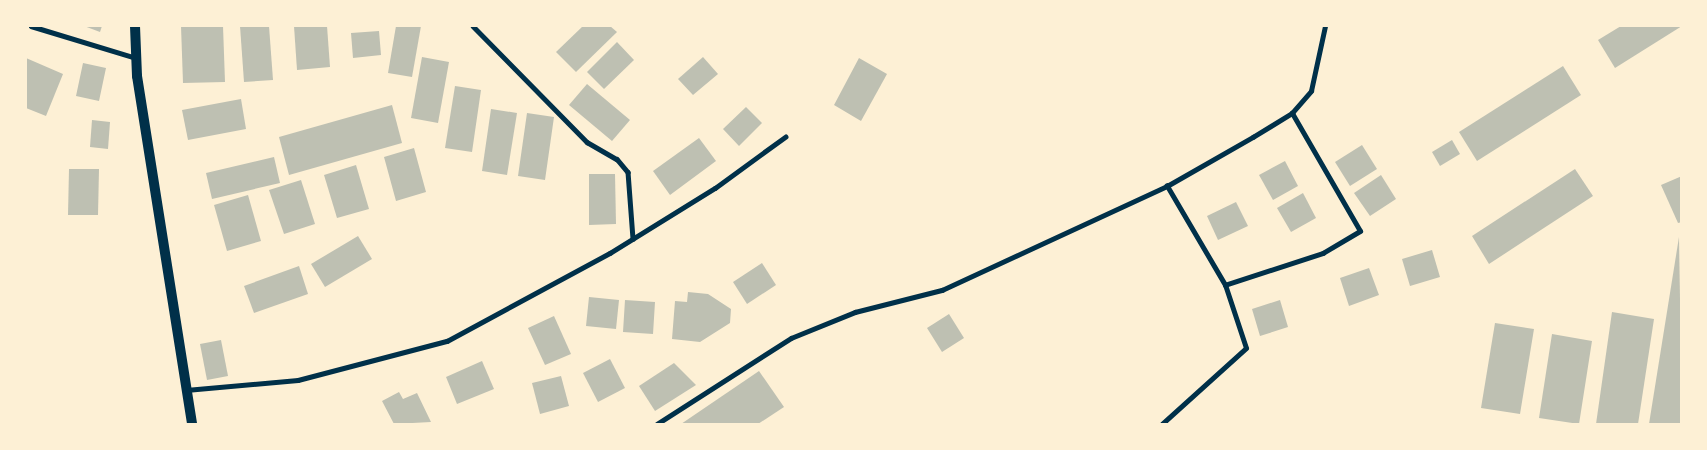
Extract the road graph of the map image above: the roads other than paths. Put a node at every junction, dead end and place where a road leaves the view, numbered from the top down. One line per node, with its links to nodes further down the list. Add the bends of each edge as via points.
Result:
1 (31, 26): 5 (lane)
2 (135, 26): 5 (street)
3 (473, 26): 9 (lane, via 587,142 617,159 628,172)
4 (1325, 26): 6 (lane, via 1311,91)
5 (136, 58): 11 (street)
6 (1292, 113): 8 (lane); 10 (lane, via 1360,231 1323,253)
7 (785, 137): 9 (lane)
8 (1167, 186): 10 (lane); 13 (lane, via 942,290 855,312 791,338)
9 (633, 239): 11 (lane, via 416,353 298,380)
10 (1225, 285): 14 (lane, via 1246,348)
11 (186, 390): 12 (street)
12 (192, 424)
13 (657, 424)
14 (1162, 424)

